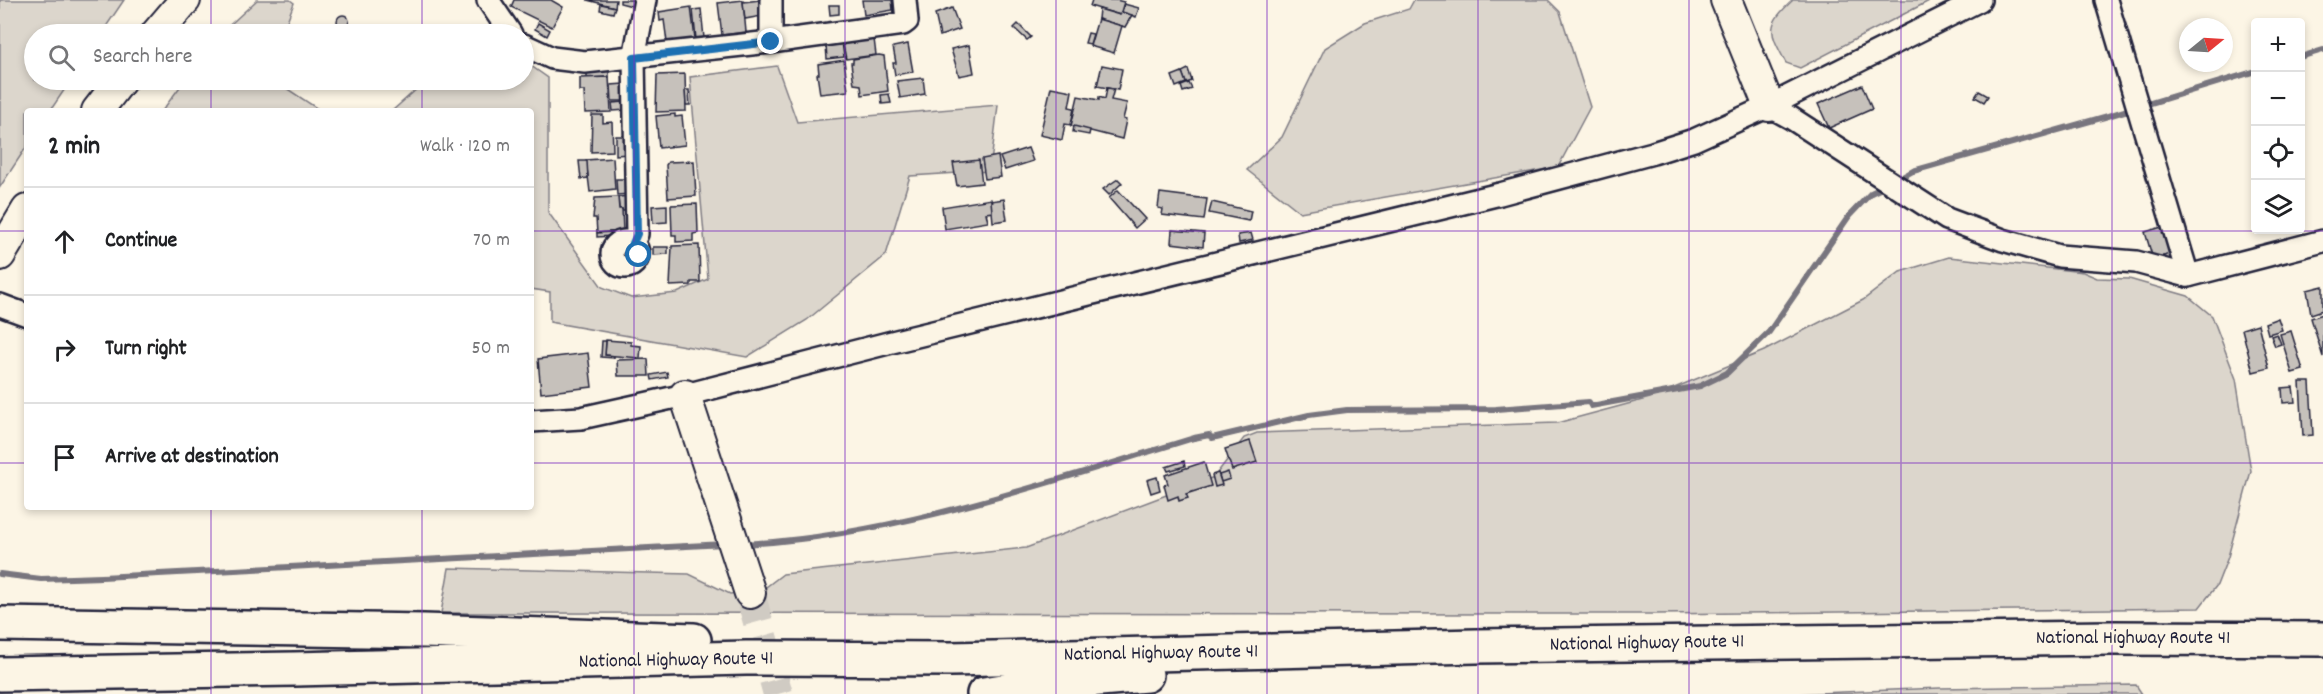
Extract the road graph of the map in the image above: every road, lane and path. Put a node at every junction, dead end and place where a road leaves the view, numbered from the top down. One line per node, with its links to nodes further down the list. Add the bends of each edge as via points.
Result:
1 (185, 0): 9 (street)
2 (488, 0): 10 (street)
3 (645, 0): 13 (street)
4 (771, 0): 11 (street)
5 (905, 0): 11 (street, via 907,21 903,24)
6 (1726, 0): 15 (street)
7 (1980, 0): 15 (street)
8 (2106, 0): 21 (street)
9 (165, 24)
10 (504, 24)
11 (771, 42): 13 (street)
12 (534, 50): 13 (street, via 573,61)
13 (634, 58): 19 (street, via 637,234)
14 (113, 90): 16 (street)
15 (1769, 106): 21 (street, via 1947,219 2059,256 2136,262); 24 (street, via 1684,143 1511,191)
16 (99, 108)
17 (24, 215): 20 (street)
18 (2323, 241): 21 (street)
19 (633, 243)
20 (0, 255)
21 (2188, 276)
22 (0, 305): 23 (street)
23 (24, 314)
24 (685, 395): 25 (street, via 581,418); 26 (street)
25 (534, 421)
26 (750, 593)
27 (0, 624): 30 (highway, via 802,642 892,646)
28 (2323, 639): 30 (highway, National Highway Route 41, via 1476,646)
29 (2323, 651): 31 (highway, National Highway Route 41, via 2207,648)
30 (951, 659): 32 (highway, National Highway Route 41, via 746,658)
31 (1429, 659): 33 (highway, National Highway Route 41); 34 (highway, via 1309,670 1126,676)
32 (0, 674)
33 (0, 685)
34 (984, 694)

